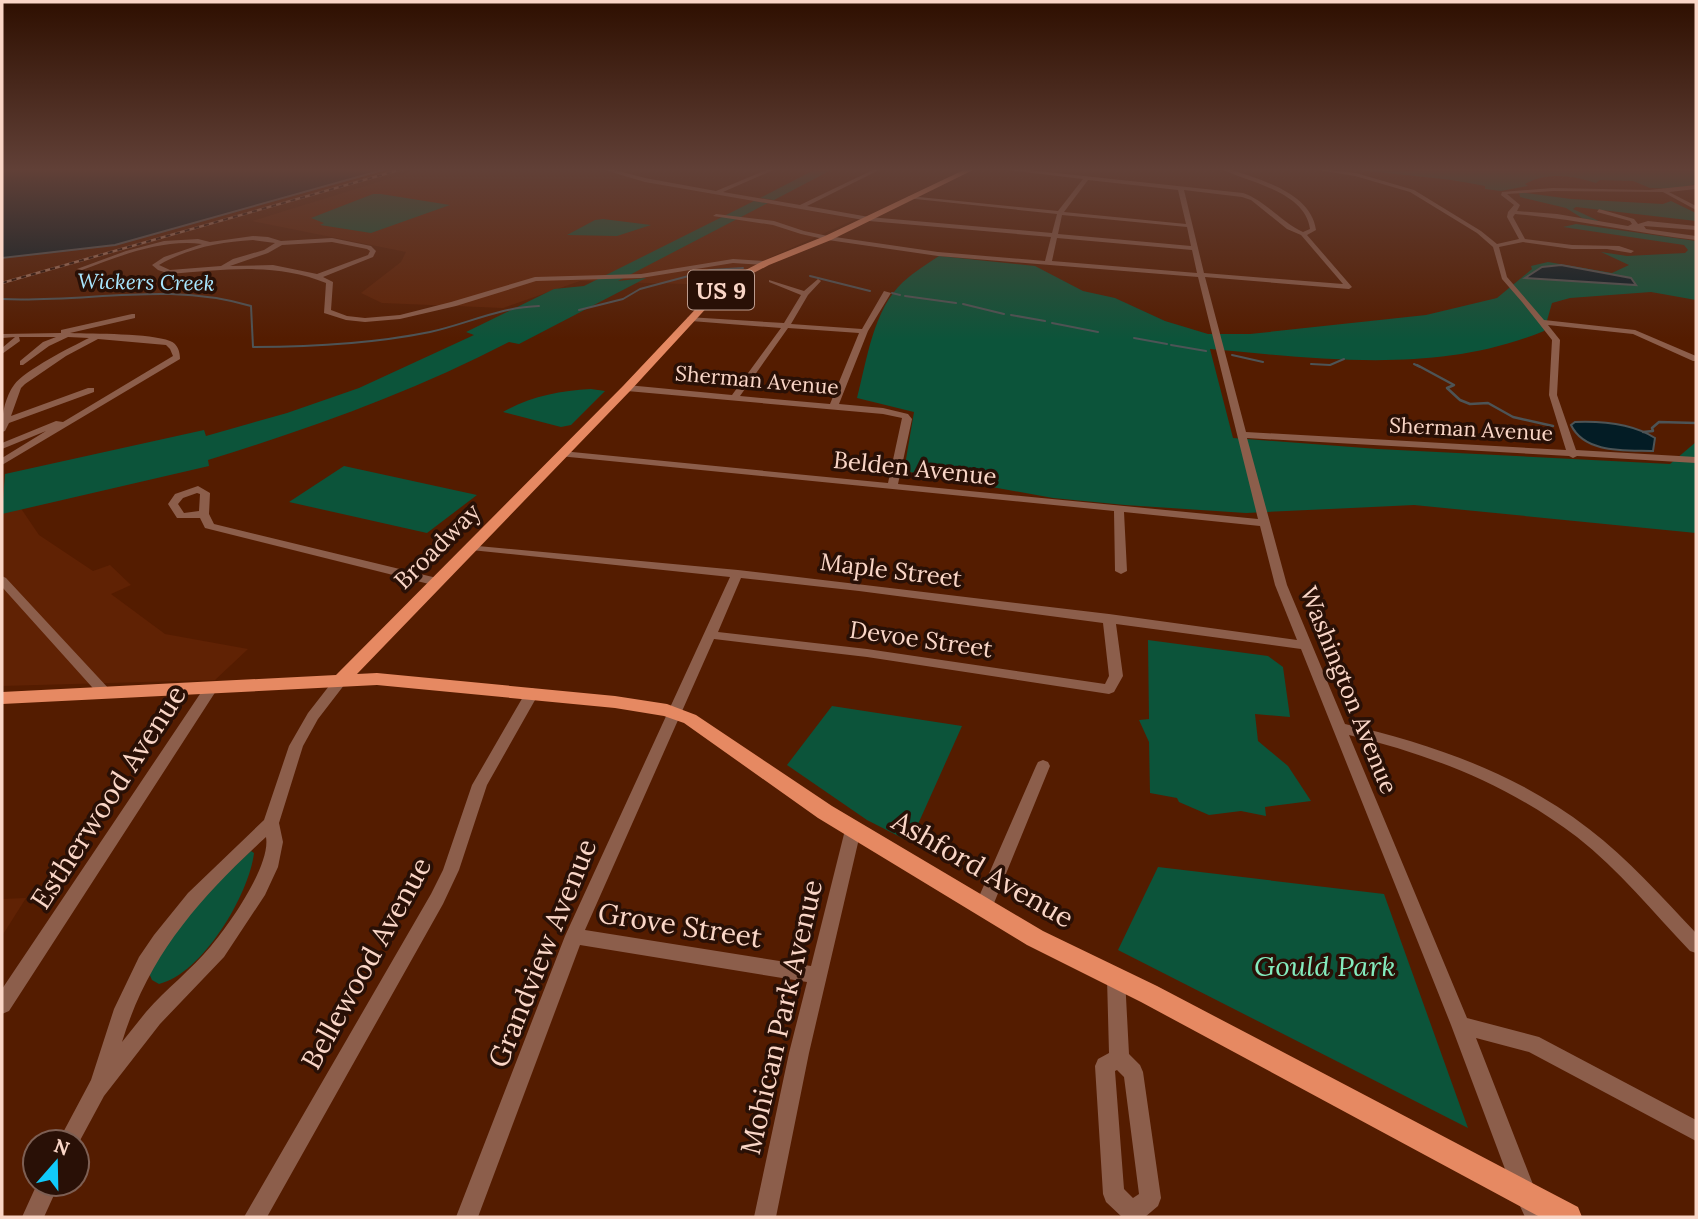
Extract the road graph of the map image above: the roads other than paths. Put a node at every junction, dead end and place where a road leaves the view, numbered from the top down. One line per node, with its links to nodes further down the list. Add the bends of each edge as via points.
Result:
1 (780, 225): 21 (street)
2 (857, 225): 21 (main road, US 9)
3 (937, 225): 19 (street)
4 (1057, 225): 19 (street)
5 (1178, 225): 14 (street)
6 (1285, 225): 18 (street)
7 (1314, 225): 18 (street)
8 (1467, 225): 25 (street)
9 (1514, 225): 22 (street)
10 (1605, 225): 16 (street)
11 (1635, 225): 16 (street)
12 (1640, 225): 17 (street)
13 (1662, 225): 15 (street)
14 (1190, 226): 26 (street, Washington Avenue)
15 (1696, 228)
16 (1627, 229): 17 (street)
17 (1644, 231): 20 (street)
18 (1303, 234): 32 (street, via 1349,286)
19 (1054, 235): 26 (street); 28 (street)
20 (1696, 238)
21 (828, 239): 28 (street); 29 (main road, Broadway / US 9)
22 (1522, 240): 25 (street); 27 (street)
23 (280, 243): 24 (street, via 255,237); 31 (street); 33 (street, via 332,240 373,251 371,256)
24 (213, 244): 30 (street, via 183,240); 31 (street, via 155,265 170,272)
25 (1496, 246): 40 (street, via 1504,278)
26 (1194, 248): 32 (street, Washington Avenue)
27 (1610, 249)
28 (1048, 263): 32 (street)
29 (762, 265): 33 (street, via 737,262 640,276 535,279 418,314 365,320 327,312 330,282); 39 (main road, Broadway / US 9, via 722,289)
30 (80, 269)
31 (221, 269): 33 (street)
32 (1201, 275): 60 (street, Washington Avenue)
33 (318, 276)
34 (771, 281): 36 (street)
35 (818, 281): 36 (street)
36 (805, 293): 41 (street)
37 (887, 293): 42 (street)
38 (132, 316): 44 (street)
39 (691, 319): 41 (street); 53 (main road, Broadway / US 9)
40 (1543, 322): 51 (street, via 1635,332); 63 (street, via 1556,340 1553,395)
41 (785, 326): 42 (street); 55 (street)
42 (864, 331): 56 (street)
43 (30, 334): 44 (street); 45 (street); 48 (street)
44 (55, 335): 46 (street)
45 (2, 336)
46 (68, 336): 47 (street); 52 (street, via 46,344)
47 (95, 337): 58 (street, via 22,382); 59 (street, via 126,336 171,344 177,357)
48 (17, 340): 49 (street); 50 (street)
49 (2, 342)
50 (2, 352)
51 (1696, 359)
52 (23, 363)
53 (627, 388): 55 (street, Sherman Avenue); 62 (main road, Broadway / US 9)
54 (90, 390): 58 (street)
55 (734, 398): 56 (street, Sherman Avenue)
56 (833, 407): 57 (street, Sherman Avenue)
57 (883, 411): 66 (street, via 907,419)
58 (2, 423)
59 (66, 423): 61 (street); 65 (street)
60 (1243, 435): 63 (street, Sherman Avenue); 69 (street, Washington Avenue)
61 (2, 446)
62 (562, 454): 66 (street, Belden Avenue); 70 (main road, Broadway / US 9)
63 (1573, 455): 64 (street, Sherman Avenue)
64 (1696, 460)
65 (2, 462)
66 (892, 486): 67 (street, Belden Avenue)
67 (1119, 509): 69 (street, Belden Avenue); 71 (street)
68 (204, 514): 74 (street, via 209,526)
69 (1264, 523): 77 (street, Washington Avenue)
70 (471, 547): 72 (street, Maple Street); 74 (main road, Broadway / US 9)
71 (1121, 571)
72 (738, 573): 75 (street, Maple Street); 76 (street, Grandview Avenue)
73 (2, 580): 80 (street)
74 (437, 582): 78 (main road, Broadway / US 9)
75 (1109, 618): 76 (street, Devoe Street, via 1116,676 1109,689); 77 (street, Maple Street)
76 (711, 635): 83 (street, Grandview Avenue)
77 (1304, 645): 84 (street, Washington Avenue)
78 (341, 680): 79 (main road); 81 (main road, Ashford Avenue); 86 (street, via 296,746)
79 (211, 688): 80 (main road); 93 (street, Estherwood Avenue)
80 (105, 693): 82 (main road)
81 (532, 693): 83 (main road, Ashford Avenue); 103 (street, Bellewood Avenue, via 480,785 437,899)
82 (2, 698)
83 (677, 713): 87 (main road, Ashford Avenue); 89 (street, Grandview Avenue)
84 (1338, 727): 90 (street, via 1404,742 1512,785 1572,824 1615,860); 94 (street, Washington Avenue)
85 (1043, 766): 88 (street)
86 (271, 822): 96 (street, via 218,872 143,967 123,1009); 96 (street, via 275,842 270,867 237,924)
87 (853, 830): 88 (main road, Ashford Avenue); 91 (street, Mohican Park Avenue)
88 (983, 908): 92 (main road, Ashford Avenue)
89 (574, 936): 91 (street, Grove Street); 104 (street, Grandview Avenue)
90 (1696, 945)
91 (818, 975): 105 (street, Mohican Park Avenue)
92 (1116, 978): 95 (street); 100 (main road, Ashford Avenue)
93 (2, 1005)
94 (1461, 1025): 98 (street, via 1532,1044); 100 (street, Washington Avenue)
95 (1119, 1058): 101 (street, via 1133,1072 1150,1198); 101 (street, via 1105,1066 1114,1194)
96 (97, 1089): 97 (street)
97 (76, 1128)
98 (1696, 1131)
99 (42, 1198): 102 (street)
100 (1531, 1205): 106 (main road, Ashford Avenue)
101 (1134, 1215)
102 (33, 1217)
103 (255, 1217)
104 (467, 1217)
105 (765, 1217)
106 (1569, 1217)

